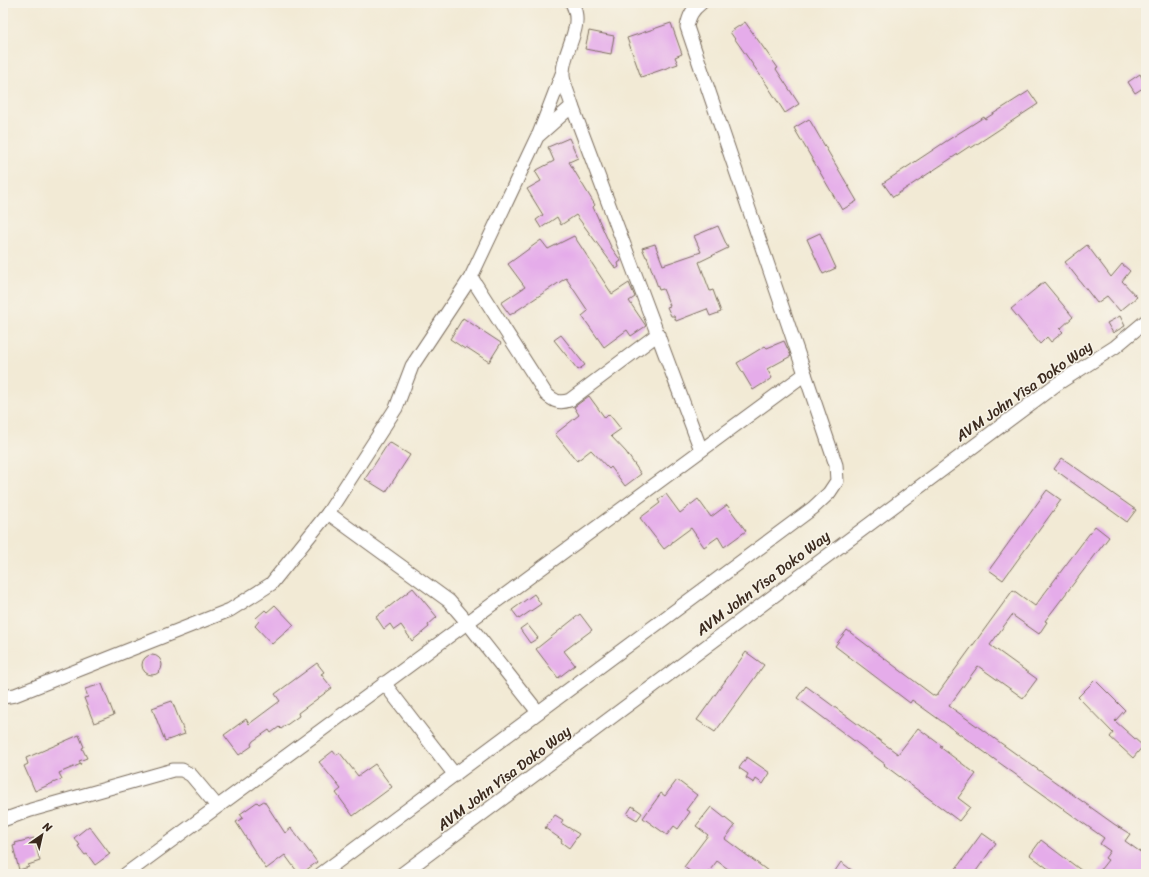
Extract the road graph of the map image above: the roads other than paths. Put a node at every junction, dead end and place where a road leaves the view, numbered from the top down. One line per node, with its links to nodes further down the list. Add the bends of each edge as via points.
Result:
1 (572, 3): 3 (street, via 577,24)
2 (701, 3): 9 (street, via 689,17 687,27)
3 (562, 74): 4 (street); 5 (street)
4 (572, 106): 5 (street); 8 (street)
5 (538, 137): 6 (street)
6 (471, 277): 8 (street, via 546,394 555,401 563,403 570,400); 11 (street, via 412,366 396,408)
7 (1146, 322): 21 (street, AVM John Yisa Doko Way, via 1115,347 1057,384)
8 (658, 334): 10 (street)
9 (805, 374): 10 (street); 15 (street, via 836,465 837,481 829,493 813,508)
10 (701, 450): 12 (street)
11 (328, 513): 12 (street, via 449,602); 14 (street, via 271,584 230,610 15,695)
12 (467, 622): 13 (street); 15 (street)
13 (384, 683): 16 (street); 17 (street)
14 (3, 697)
15 (538, 712): 16 (street)
16 (454, 775): 20 (street)
17 (218, 806): 18 (street, via 191,775 182,770 173,770); 19 (street)
18 (3, 820)
19 (126, 874)
20 (321, 874)
21 (402, 874)

